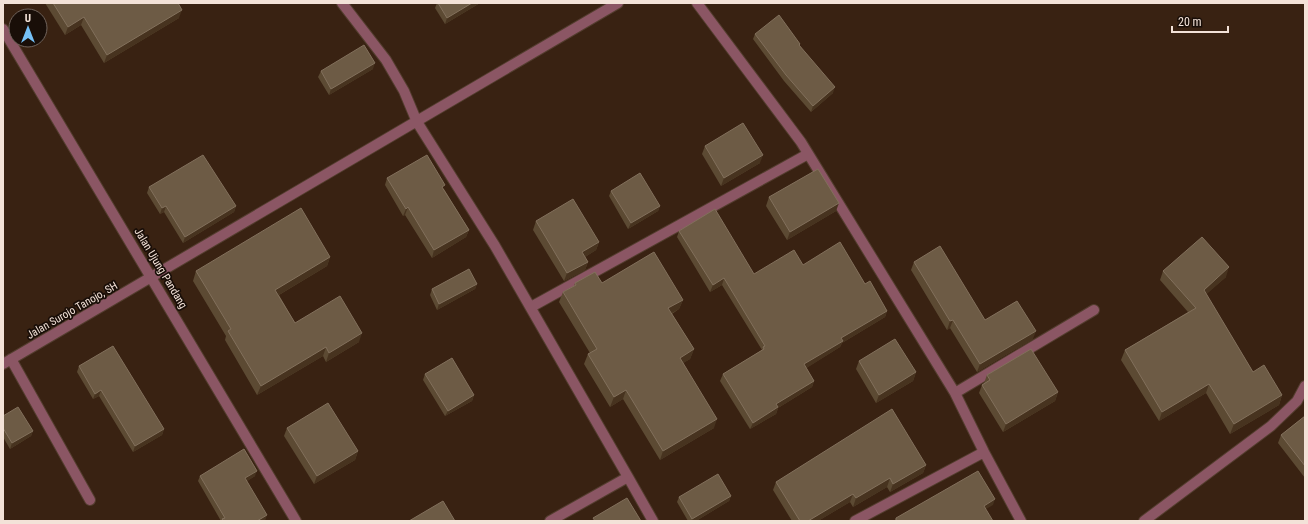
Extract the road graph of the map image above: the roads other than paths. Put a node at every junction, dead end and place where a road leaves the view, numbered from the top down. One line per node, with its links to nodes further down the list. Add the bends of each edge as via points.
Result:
1 (342, 3): 5 (street, via 386,60 404,91)
2 (618, 3): 5 (street, Jalan Surojo Tanojo, SH)
3 (697, 3): 6 (street)
4 (3, 29): 7 (street, Jalan Ujung Pandang)
5 (417, 122): 7 (street, Jalan Surojo Tanojo, SH); 8 (street)
6 (808, 154): 8 (street); 12 (street)
7 (152, 278): 10 (street, Jalan Surojo Tanojo, SH); 16 (street, Jalan Ujung Pandang)
8 (531, 307): 14 (street)
9 (1094, 310): 12 (street)
10 (7, 362): 15 (street)
11 (1305, 386): 21 (street, via 1297,401 1271,426)
12 (955, 393): 13 (street)
13 (984, 452): 19 (street); 20 (street)
14 (628, 477): 17 (street); 18 (street)
15 (90, 500)
16 (296, 521)
17 (550, 521)
18 (653, 521)
19 (855, 521)
20 (1021, 521)
21 (1144, 521)

